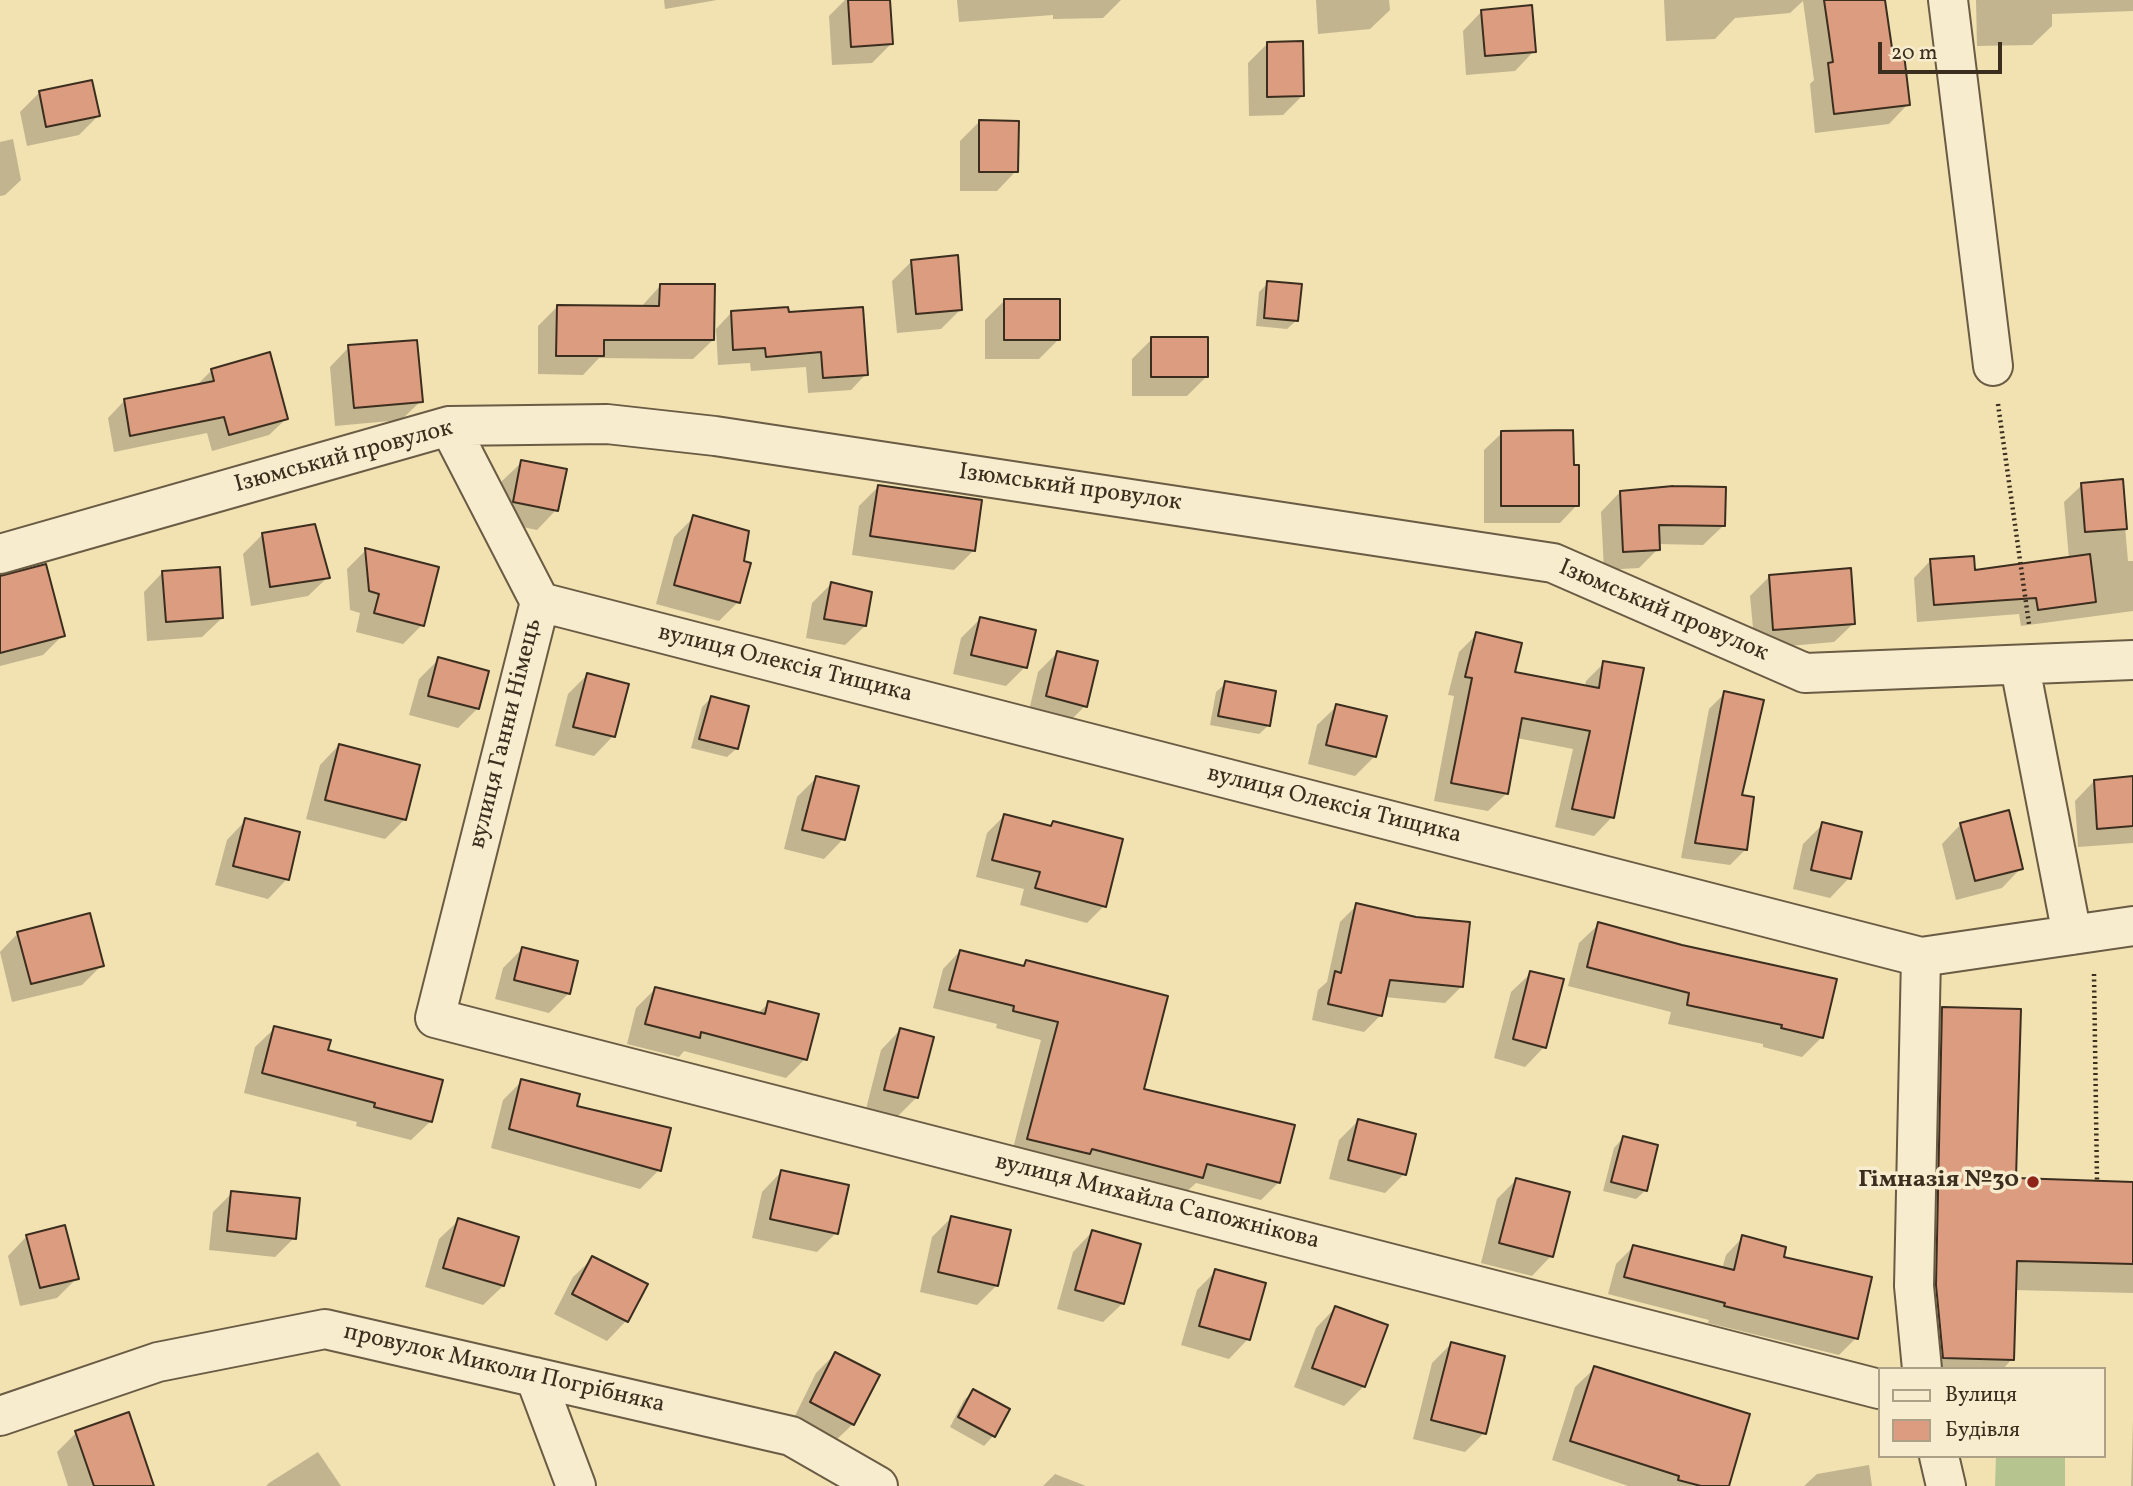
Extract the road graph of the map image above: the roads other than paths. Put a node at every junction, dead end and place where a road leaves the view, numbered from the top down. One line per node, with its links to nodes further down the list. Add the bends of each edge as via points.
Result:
1 (1948, 0): 2 (street)
2 (1993, 366)
3 (449, 426): 4 (street, Ізюмський провулок); 5 (street, вулиця Ганни Німець); 7 (street, Ізюмський провулок, via 607,424 715,436 1553,563 1805,673)
4 (0, 554)
5 (540, 602): 10 (street, вулиця Олексія Тищика); 11 (street, вулиця Ганни Німець)
6 (2133, 660): 7 (street, Ізюмський провулок)
7 (2027, 667): 9 (street)
8 (2133, 926): 9 (street, вулиця Олексія Тищика)
9 (2072, 935): 10 (street, вулиця Олексія Тищика)
10 (1921, 957): 12 (street, via 1914,1286)
11 (435, 1018): 14 (street, вулиця Михайла Сапожнікова)
12 (1922, 1367)
13 (535, 1377): 15 (street, провулок Миколи Погрібняка, via 325,1329 158,1362); 17 (street); 18 (street, провулок Миколи Погрібняка, via 791,1436)
14 (1878, 1389)
15 (0, 1416)
16 (1939, 1458): 19 (street)
17 (576, 1486)
18 (878, 1486)
19 (1946, 1486)

